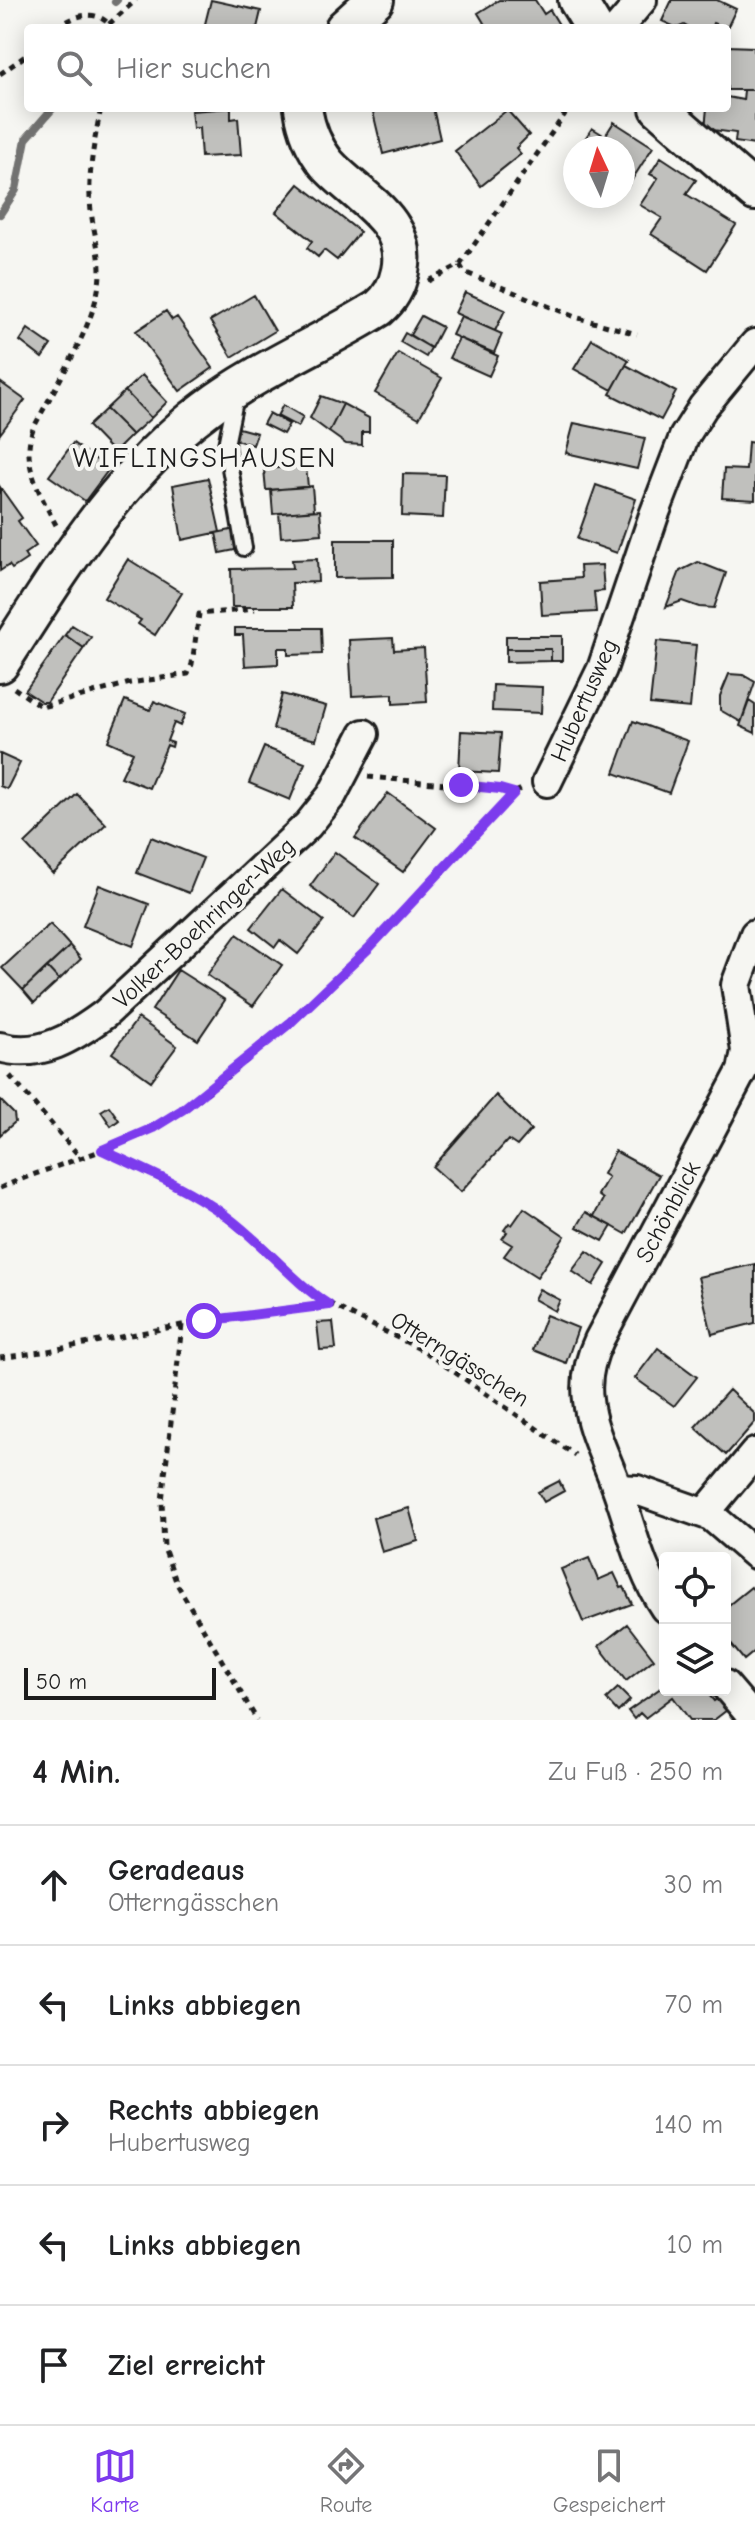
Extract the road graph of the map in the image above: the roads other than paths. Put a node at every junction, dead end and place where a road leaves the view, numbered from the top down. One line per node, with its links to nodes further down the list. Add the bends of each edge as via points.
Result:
1 (375, 0): 4 (street)
2 (577, 0): 5 (street)
3 (642, 0): 6 (street)
4 (348, 24)
5 (592, 24)
6 (621, 24)
7 (304, 112): 11 (street, via 310,135 327,163 391,225 400,247 399,274 379,308)
8 (664, 112): 9 (street)
9 (755, 192)
10 (755, 344): 15 (street, Hubertusweg, via 684,437 602,669)
11 (238, 388): 12 (lane, via 225,440); 13 (street, via 191,421 102,511 73,553)
12 (244, 548)
13 (7, 676)
14 (364, 734): 17 (street, Volker-Boehringer-Weg, via 332,795 308,825 105,1014 53,1046 28,1051)
15 (547, 782)
16 (755, 934): 19 (street, Schönblick, via 736,985 746,1051 742,1071 591,1360 588,1401)
17 (0, 1047)
18 (755, 1453): 20 (street)
19 (613, 1478): 20 (street); 22 (street, Schönblick)
20 (705, 1513): 21 (street)
21 (755, 1554)
22 (659, 1598)
23 (731, 1692): 24 (street)
24 (755, 1720)

